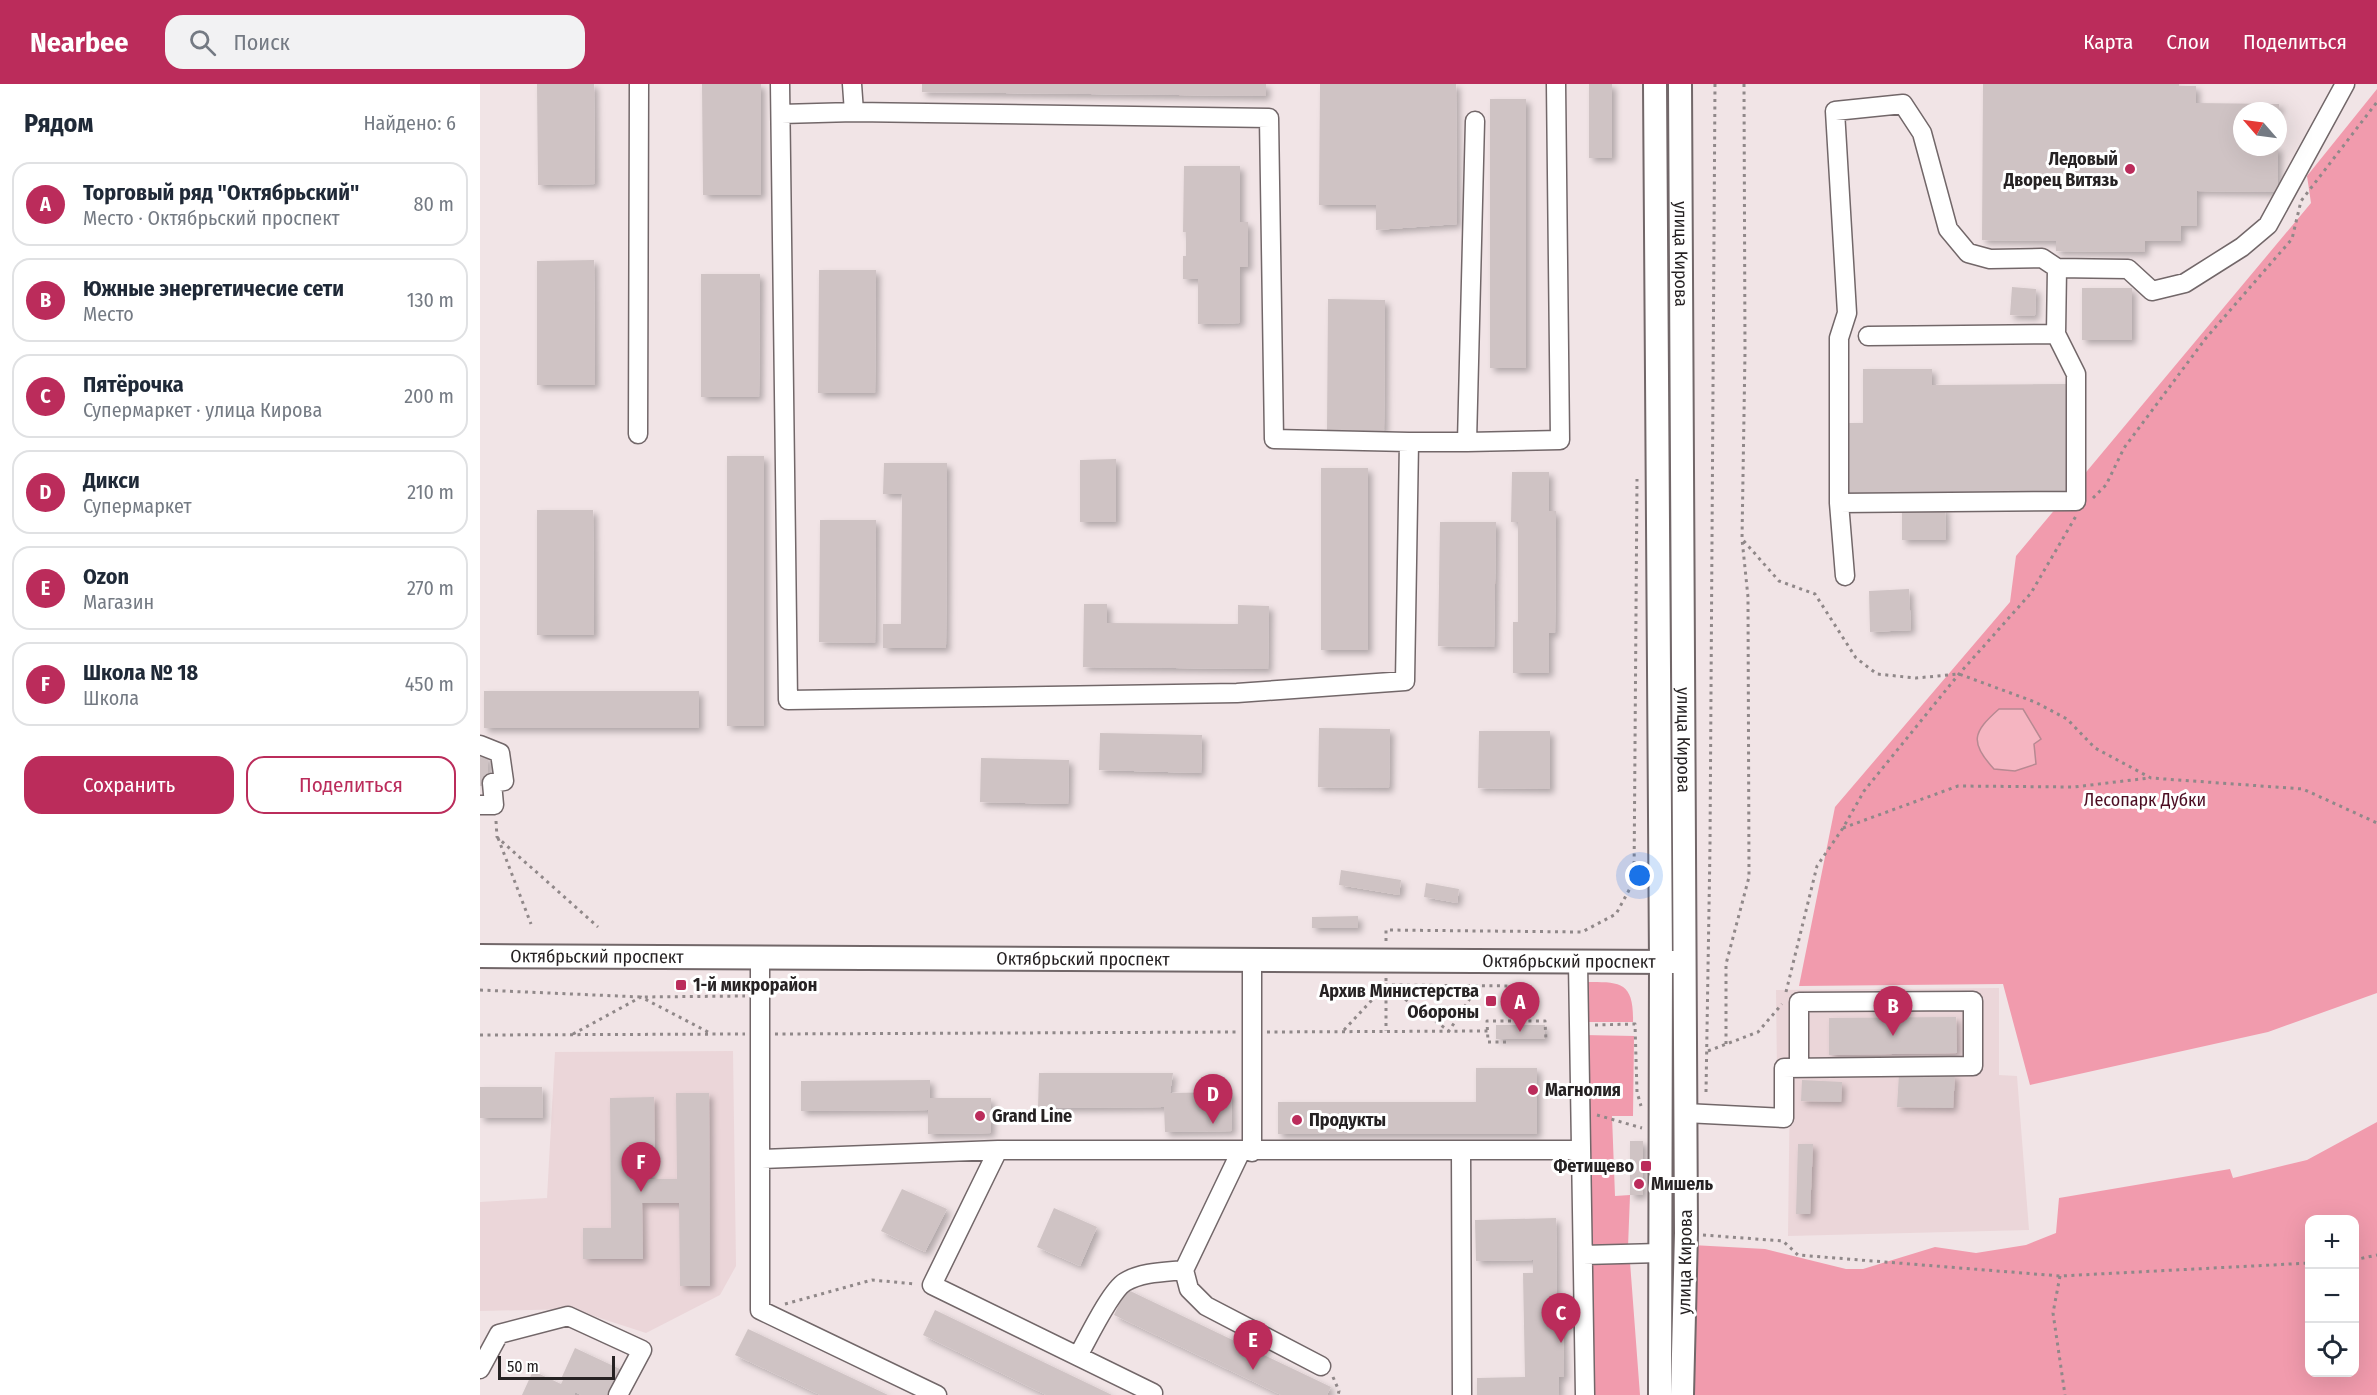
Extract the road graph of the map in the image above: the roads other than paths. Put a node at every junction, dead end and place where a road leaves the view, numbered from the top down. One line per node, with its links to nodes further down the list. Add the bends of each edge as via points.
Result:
1 (639, 84): 14 (street)
2 (780, 84): 9 (street)
3 (852, 84): 8 (street)
4 (1556, 84): 16 (street, via 1560,440)
5 (1656, 84): 25 (main road, улица Кирова)
6 (1680, 84): 26 (main road, улица Кирова)
7 (2344, 84): 11 (street, via 2268,225 2233,253 2185,283 2152,291 2128,269)
8 (854, 112): 9 (street); 15 (street, via 1269,118 1274,439)
9 (781, 114): 15 (street, via 788,700 1238,693 1405,681 1409,442)
10 (1475, 121): 16 (street)
11 (2056, 268): 12 (street); 17 (street, via 2042,258 1990,259 1968,253 1948,229 1922,133 1903,104 1835,111 1847,313 1839,338)
12 (2056, 334): 13 (street); 17 (street, via 2076,374 2076,501)
13 (1868, 336)
14 (638, 434)
15 (1402, 442): 16 (street)
16 (1467, 442)
17 (1839, 503): 18 (street)
18 (1845, 576)
19 (480, 744): 20 (street, via 500,753 504,781 492,783)
20 (487, 805)
21 (480, 956): 22 (main road, Октябрьский проспект)
22 (760, 958): 23 (main road, Октябрьский проспект); 33 (street)
23 (1252, 961): 24 (main road, Октябрьский проспект); 32 (street)
24 (1578, 962): 25 (main road, Октябрьский проспект); 31 (street)
25 (1661, 962): 26 (main road, Октябрьский проспект); 34 (main road, улица Кирова)
26 (1685, 962): 28 (main road, улица Кирова)
27 (1799, 1068): 27 (street, via 1799,1002 1972,1001 1973,1066); 28 (street, via 1785,1068 1784,1118)
28 (1695, 1114): 46 (main road, улица Кирова, via 1686,1233)
29 (998, 1150): 32 (street); 33 (street); 37 (street, via 932,1285)
30 (1461, 1150): 31 (street); 32 (street); 43 (street)
31 (1581, 1150): 35 (street)
32 (1246, 1151): 36 (street)
33 (760, 1159): 42 (street, via 760,1310)
34 (1660, 1253): 35 (street); 45 (main road, улица Кирова)
35 (1583, 1255): 44 (street)
36 (1184, 1270): 37 (street, via 1146,1274 1124,1283); 38 (street, via 1189,1288 1206,1306)
37 (1078, 1356): 40 (street)
38 (1321, 1366)
39 (480, 1369): 41 (street, via 499,1334 568,1316 642,1350)
40 (1153, 1393)
41 (618, 1395)
42 (937, 1395)
43 (1462, 1395)
44 (1585, 1395)
45 (1660, 1395)
46 (1682, 1395)

